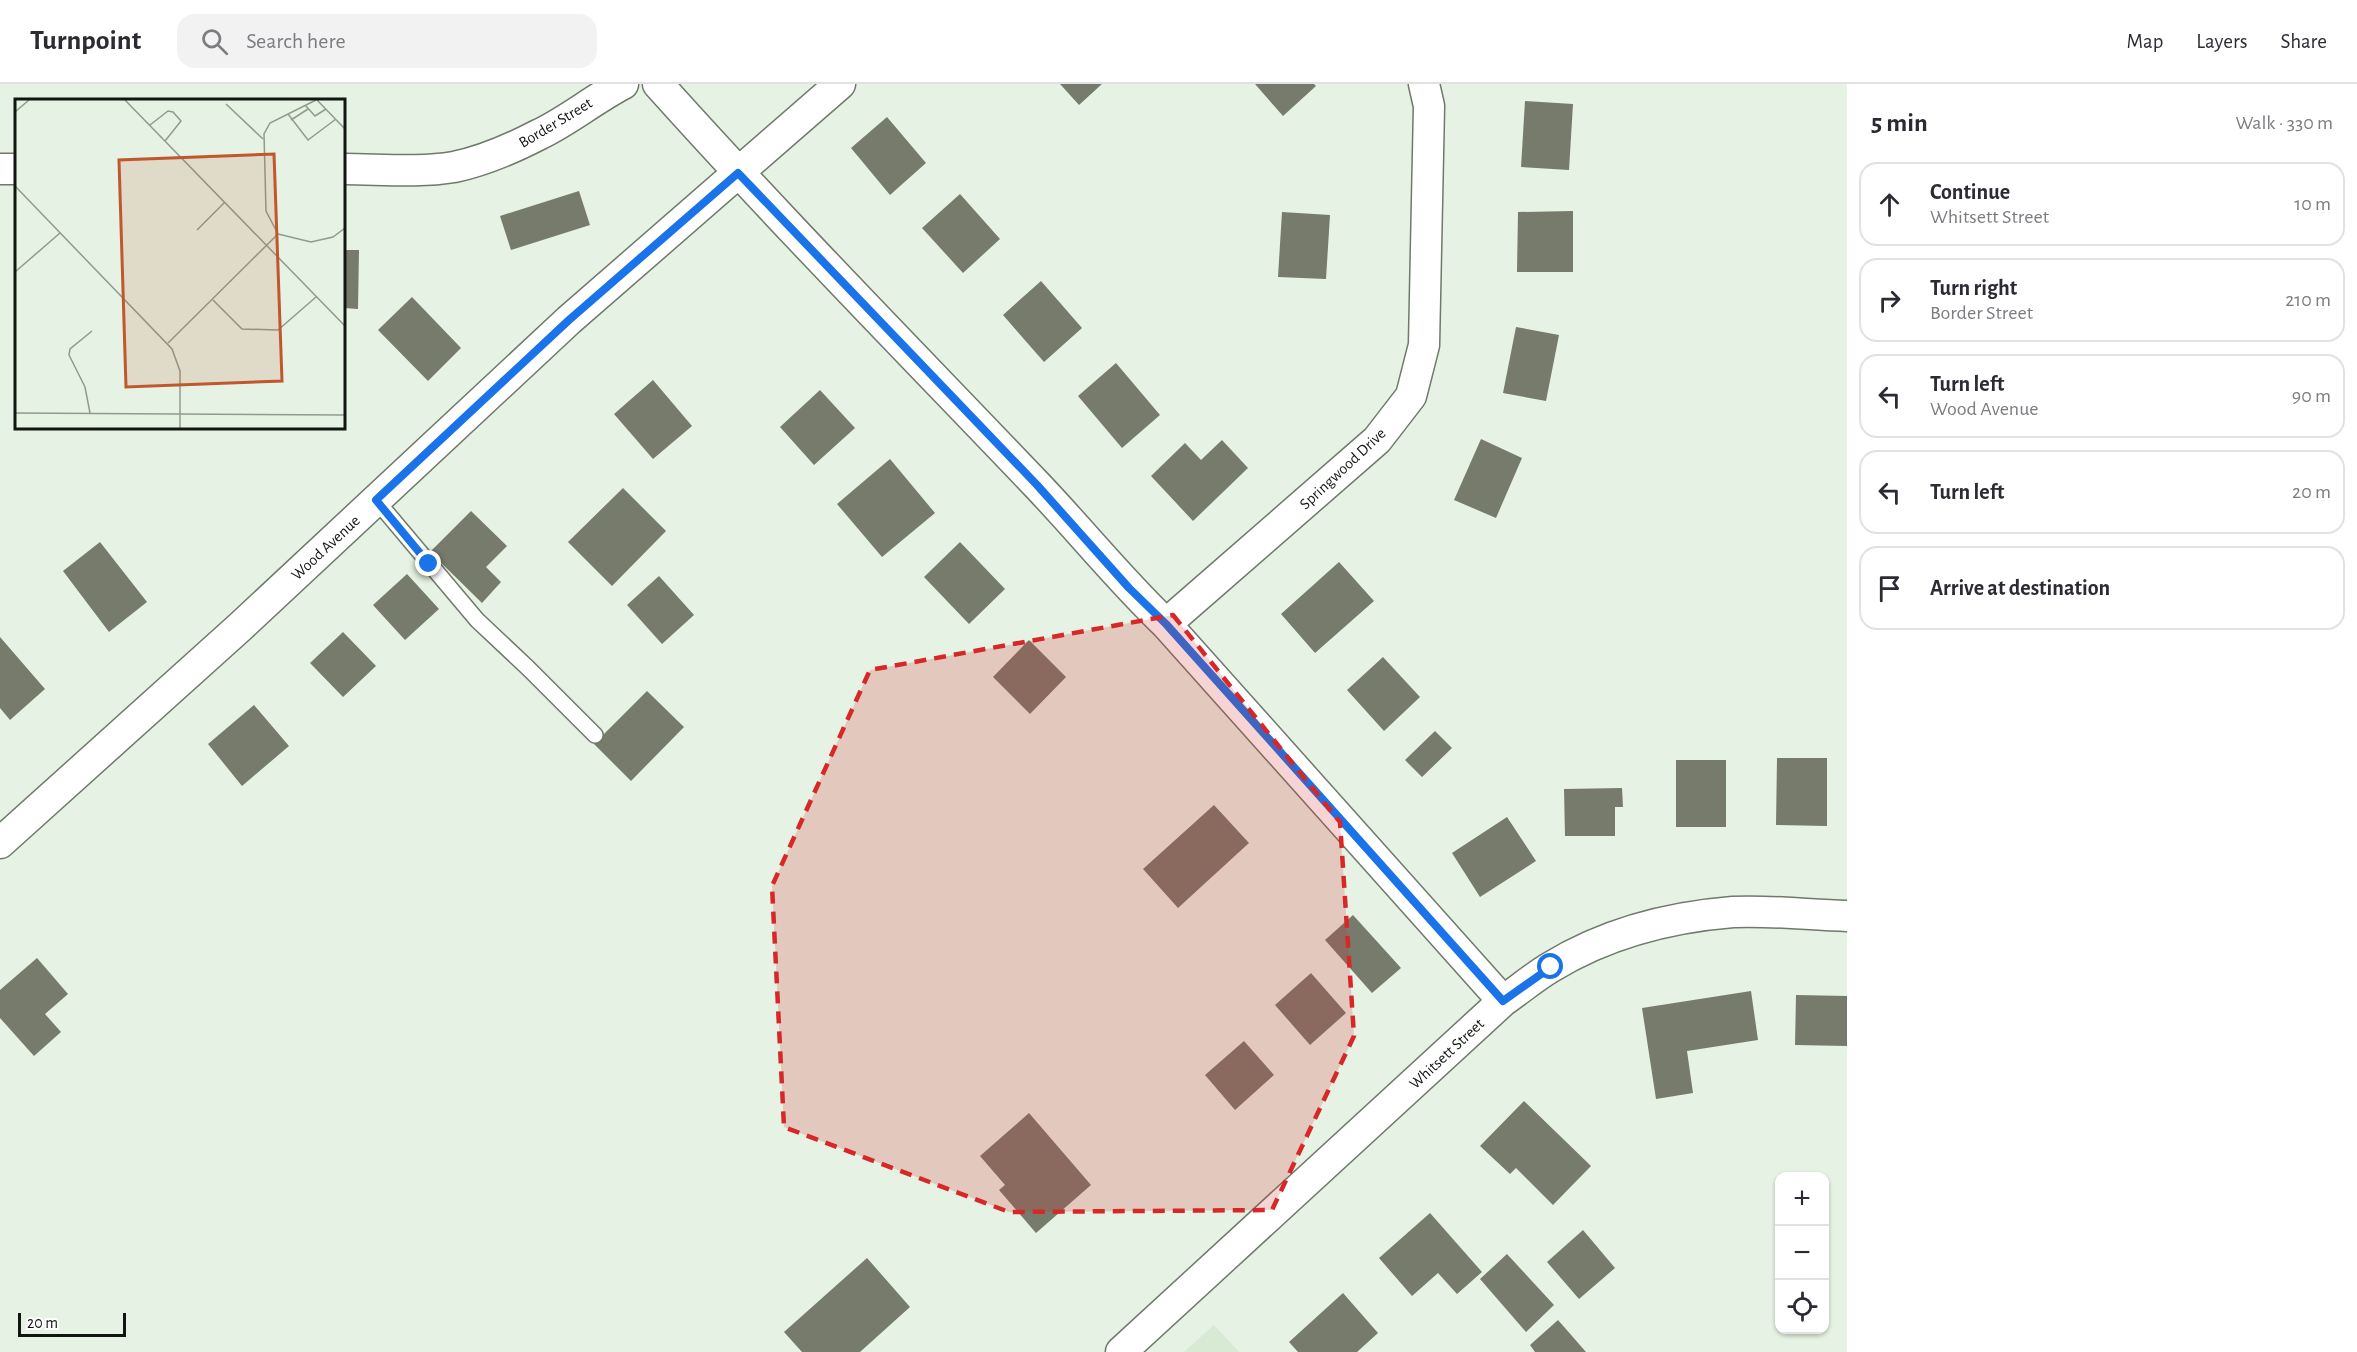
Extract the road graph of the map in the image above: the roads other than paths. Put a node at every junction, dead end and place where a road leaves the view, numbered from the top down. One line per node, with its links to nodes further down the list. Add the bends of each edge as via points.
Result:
1 (623, 84): 5 (street, Border Street, via 543,133 500,154 431,169)
2 (658, 84): 6 (street)
3 (840, 84): 6 (street, Wood Avenue)
4 (1424, 84): 8 (street, Springwood Drive, via 1429,106 1424,345 1411,396 1377,440)
5 (345, 169)
6 (738, 173): 7 (street, Wood Avenue, via 569,320); 8 (street)
7 (376, 500): 9 (lane, via 477,620); 10 (street, Wood Avenue)
8 (1166, 624): 12 (street)
9 (595, 735)
10 (0, 843)
11 (1847, 916): 12 (street, Whitsett Street, via 1734,912 1647,926 1592,946 1551,967)
12 (1503, 1001): 13 (street, Whitsett Street)
13 (1121, 1352)

